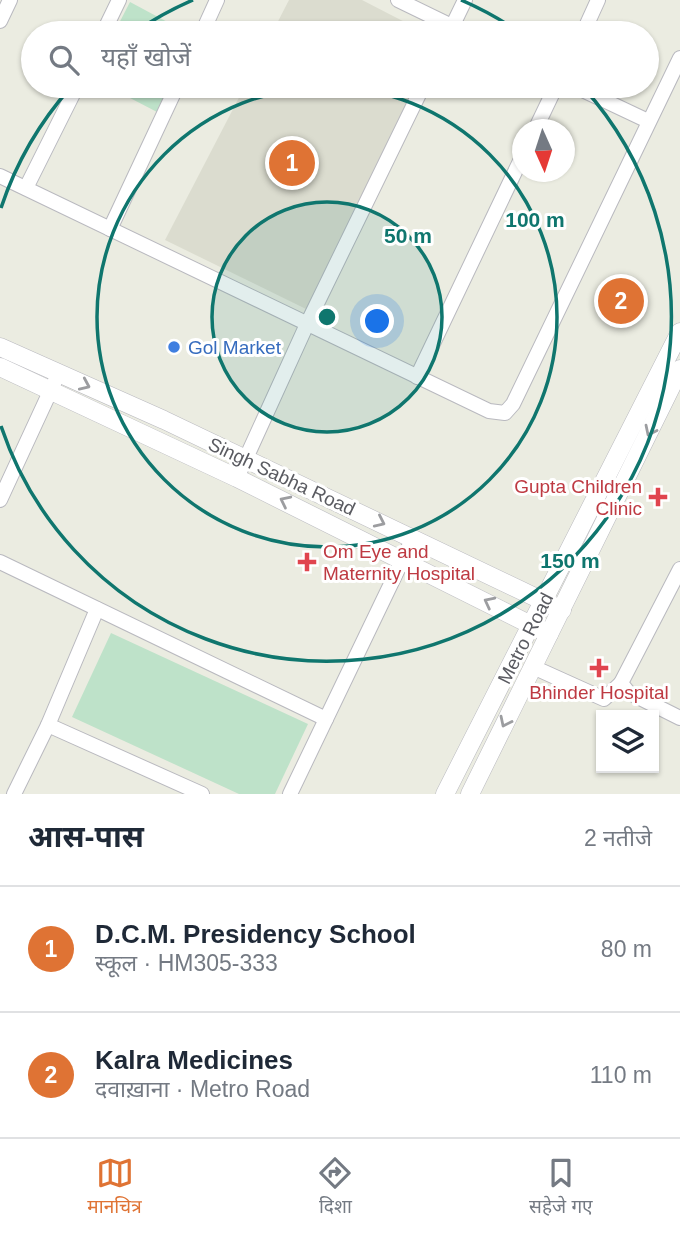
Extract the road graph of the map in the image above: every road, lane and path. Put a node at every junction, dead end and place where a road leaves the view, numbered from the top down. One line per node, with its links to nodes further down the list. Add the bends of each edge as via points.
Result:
1 (10, 0): 7 (street)
2 (119, 0): 8 (street)
3 (218, 0): 9 (street)
4 (398, 0): 10 (street)
5 (465, 0): 11 (street)
6 (598, 0): 12 (street)
7 (0, 21)
8 (109, 21)
9 (208, 21)
10 (435, 21)
11 (455, 21)
12 (588, 21)
13 (680, 58): 14 (street)
14 (674, 87): 21 (street)
15 (71, 98): 24 (street)
16 (171, 98): 25 (street)
17 (417, 98): 26 (street)
18 (550, 98): 20 (street)
19 (600, 98): 21 (street)
20 (540, 119)
21 (648, 121): 32 (street, via 509,411 489,411)
22 (0, 176): 24 (street)
23 (512, 180): 32 (street)
24 (26, 188): 25 (street)
25 (110, 229): 26 (street)
26 (308, 322): 32 (street); 34 (street)
27 (680, 332): 42 (street, Metro Road)
28 (0, 347): 31 (street, Singh Sabha Road)
29 (0, 368): 33 (street, Singh Sabha Road)
30 (680, 369): 44 (street, Metro Road, one-way to 44)
31 (58, 373): 33 (street); 34 (street, Singh Sabha Road, one-way to 34)
32 (417, 377)
33 (50, 391): 35 (street, Singh Sabha Road); 36 (street)
34 (247, 460): 35 (street); 37 (street, Singh Sabha Road, one-way to 37)
35 (237, 478): 38 (street, Singh Sabha Road, one-way to 35)
36 (0, 500)
37 (413, 538): 38 (street); 42 (street, Singh Sabha Road)
38 (405, 559): 45 (street, Singh Sabha Road, one-way to 38); 50 (street)
39 (0, 562): 43 (street)
40 (680, 569): 41 (street)
41 (673, 599): 48 (street)
42 (545, 600): 44 (street, Singh Sabha Road); 45 (street, Metro Road)
43 (97, 609): 50 (street); 51 (street)
44 (562, 610): 46 (street, Metro Road)
45 (533, 624): 46 (street, Singh Sabha Road); 55 (street, Metro Road)
46 (549, 634): 47 (street, Metro Road)
47 (533, 667): 48 (street, via 604,699); 56 (street, Metro Road, one-way to 56)
48 (621, 683): 49 (street, via 628,692)
49 (680, 718)
50 (326, 719): 54 (street)
51 (48, 724): 52 (street); 53 (street)
52 (14, 794)
53 (202, 794)
54 (290, 794)
55 (445, 794)
56 (470, 794)

